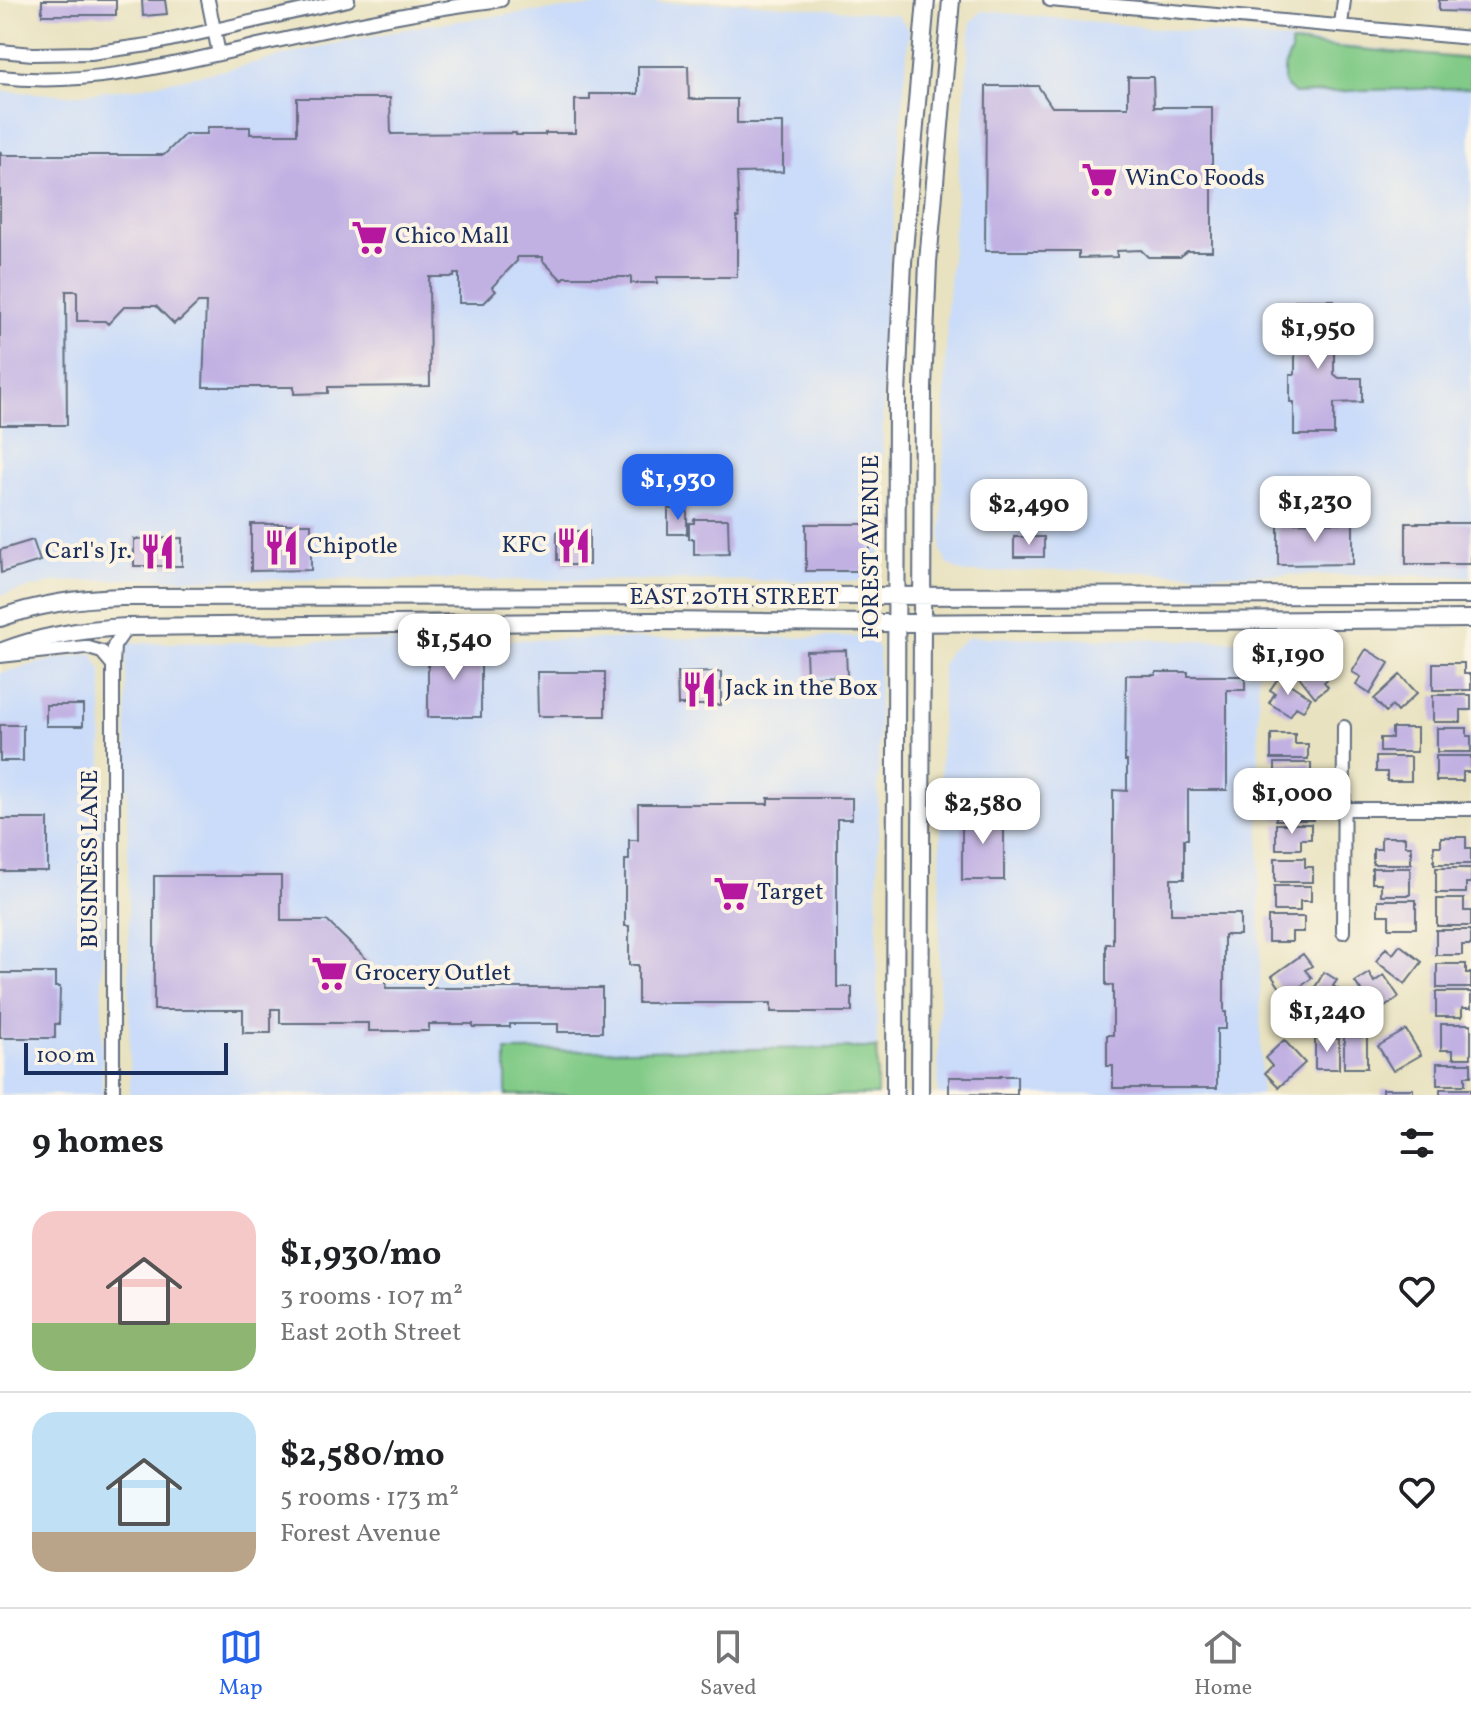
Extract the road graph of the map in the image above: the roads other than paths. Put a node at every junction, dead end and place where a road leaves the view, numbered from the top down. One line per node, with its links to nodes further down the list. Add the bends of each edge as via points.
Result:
1 (208, 0): 9 (street)
2 (348, 0): 9 (street)
3 (501, 0): 12 (street, via 409,13)
4 (926, 0): 17 (street, FOREST AVENUE, via 901,298)
5 (951, 0): 18 (street, FOREST AVENUE, via 926,299)
6 (1050, 0): 8 (street)
7 (1344, 0): 8 (street)
8 (1341, 25): 10 (street)
9 (214, 30): 11 (street, via 91,53); 12 (street)
10 (1471, 38)
11 (0, 51)
12 (219, 54): 13 (street, via 72,80)
13 (0, 77)
14 (1471, 595): 18 (street, EAST 20TH STREET)
15 (215, 596): 16 (street, EAST 20TH STREET); 21 (street, EAST 20TH STREET, via 80,599); 27 (street)
16 (236, 596): 19 (street, EAST 20TH STREET); 26 (street)
17 (896, 596): 18 (street, EAST 20TH STREET); 20 (street, EAST 20TH STREET); 24 (street, FOREST AVENUE)
18 (921, 596): 25 (street, FOREST AVENUE)
19 (633, 597): 20 (street, EAST 20TH STREET); 23 (street)
20 (651, 597): 23 (street)
21 (0, 618)
22 (1471, 619): 25 (street, EAST 20TH STREET)
23 (643, 622): 24 (street, EAST 20TH STREET); 26 (street, EAST 20TH STREET)
24 (896, 622): 25 (street, EAST 20TH STREET); 36 (street, FOREST AVENUE)
25 (921, 622): 37 (street, FOREST AVENUE)
26 (236, 625): 27 (street, EAST 20TH STREET)
27 (217, 626): 28 (street, EAST 20TH STREET)
28 (127, 627): 29 (street, EAST 20TH STREET, via 67,633); 30 (street, BUSINESS LANE, via 114,646)
29 (0, 654): 30 (street, via 85,647 102,652)
30 (113, 665): 35 (street, BUSINESS LANE)
31 (1344, 727): 32 (street)
32 (1344, 809): 33 (street); 34 (street)
33 (1471, 809)
34 (1343, 932)
35 (113, 1095)
36 (895, 1095)
37 (920, 1095)

